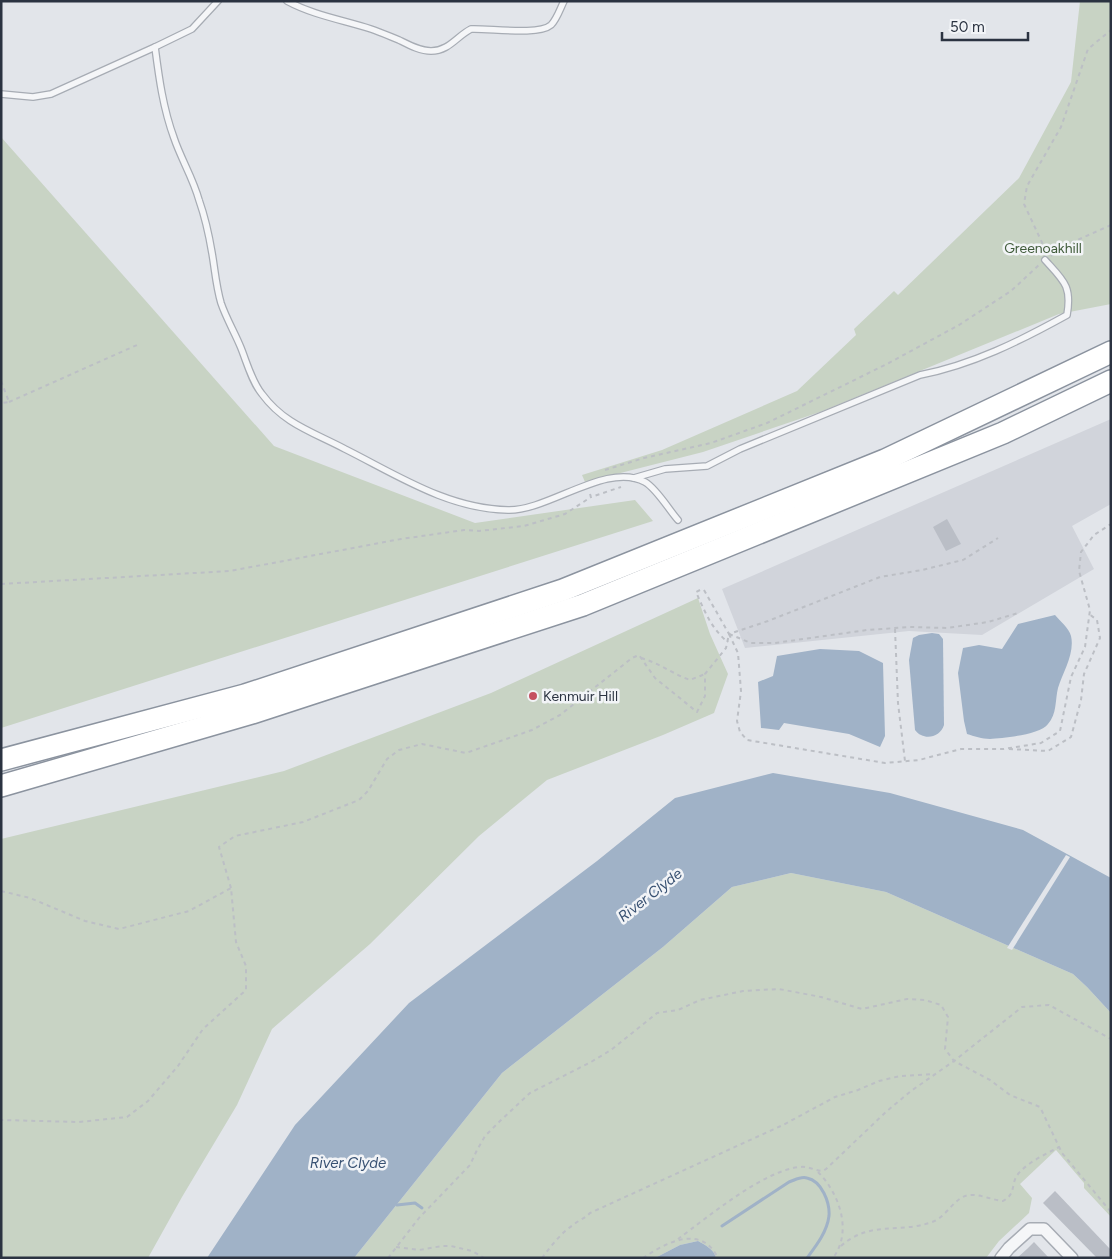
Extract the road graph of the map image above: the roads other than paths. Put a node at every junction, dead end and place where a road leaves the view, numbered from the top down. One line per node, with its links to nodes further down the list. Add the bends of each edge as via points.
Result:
1 (218, 1): 4 (lane, via 192,29)
2 (287, 1): 3 (lane, via 431,51 443,49 471,30 544,30 556,18)
3 (564, 1)
4 (155, 47): 5 (lane, via 51,94); 9 (lane, via 165,110 199,198 221,303 260,392 272,407 298,427 405,482 454,501 489,509 511,510 537,505 611,478)
5 (1, 94)
6 (1045, 260): 9 (lane, via 1064,281 1070,299 1067,316 1019,341 949,369 920,375 749,445 707,466 665,469)
7 (1111, 352): 11 (highway, via 885,460 563,590 245,695)
8 (1106, 384): 12 (highway, via 985,440 583,605 252,713)
9 (634, 478): 10 (lane, via 646,483)
10 (678, 520)
11 (1, 760)
12 (1, 786)
13 (1001, 1258): 14 (street, via 1030,1229 1044,1229)
14 (1072, 1258)

